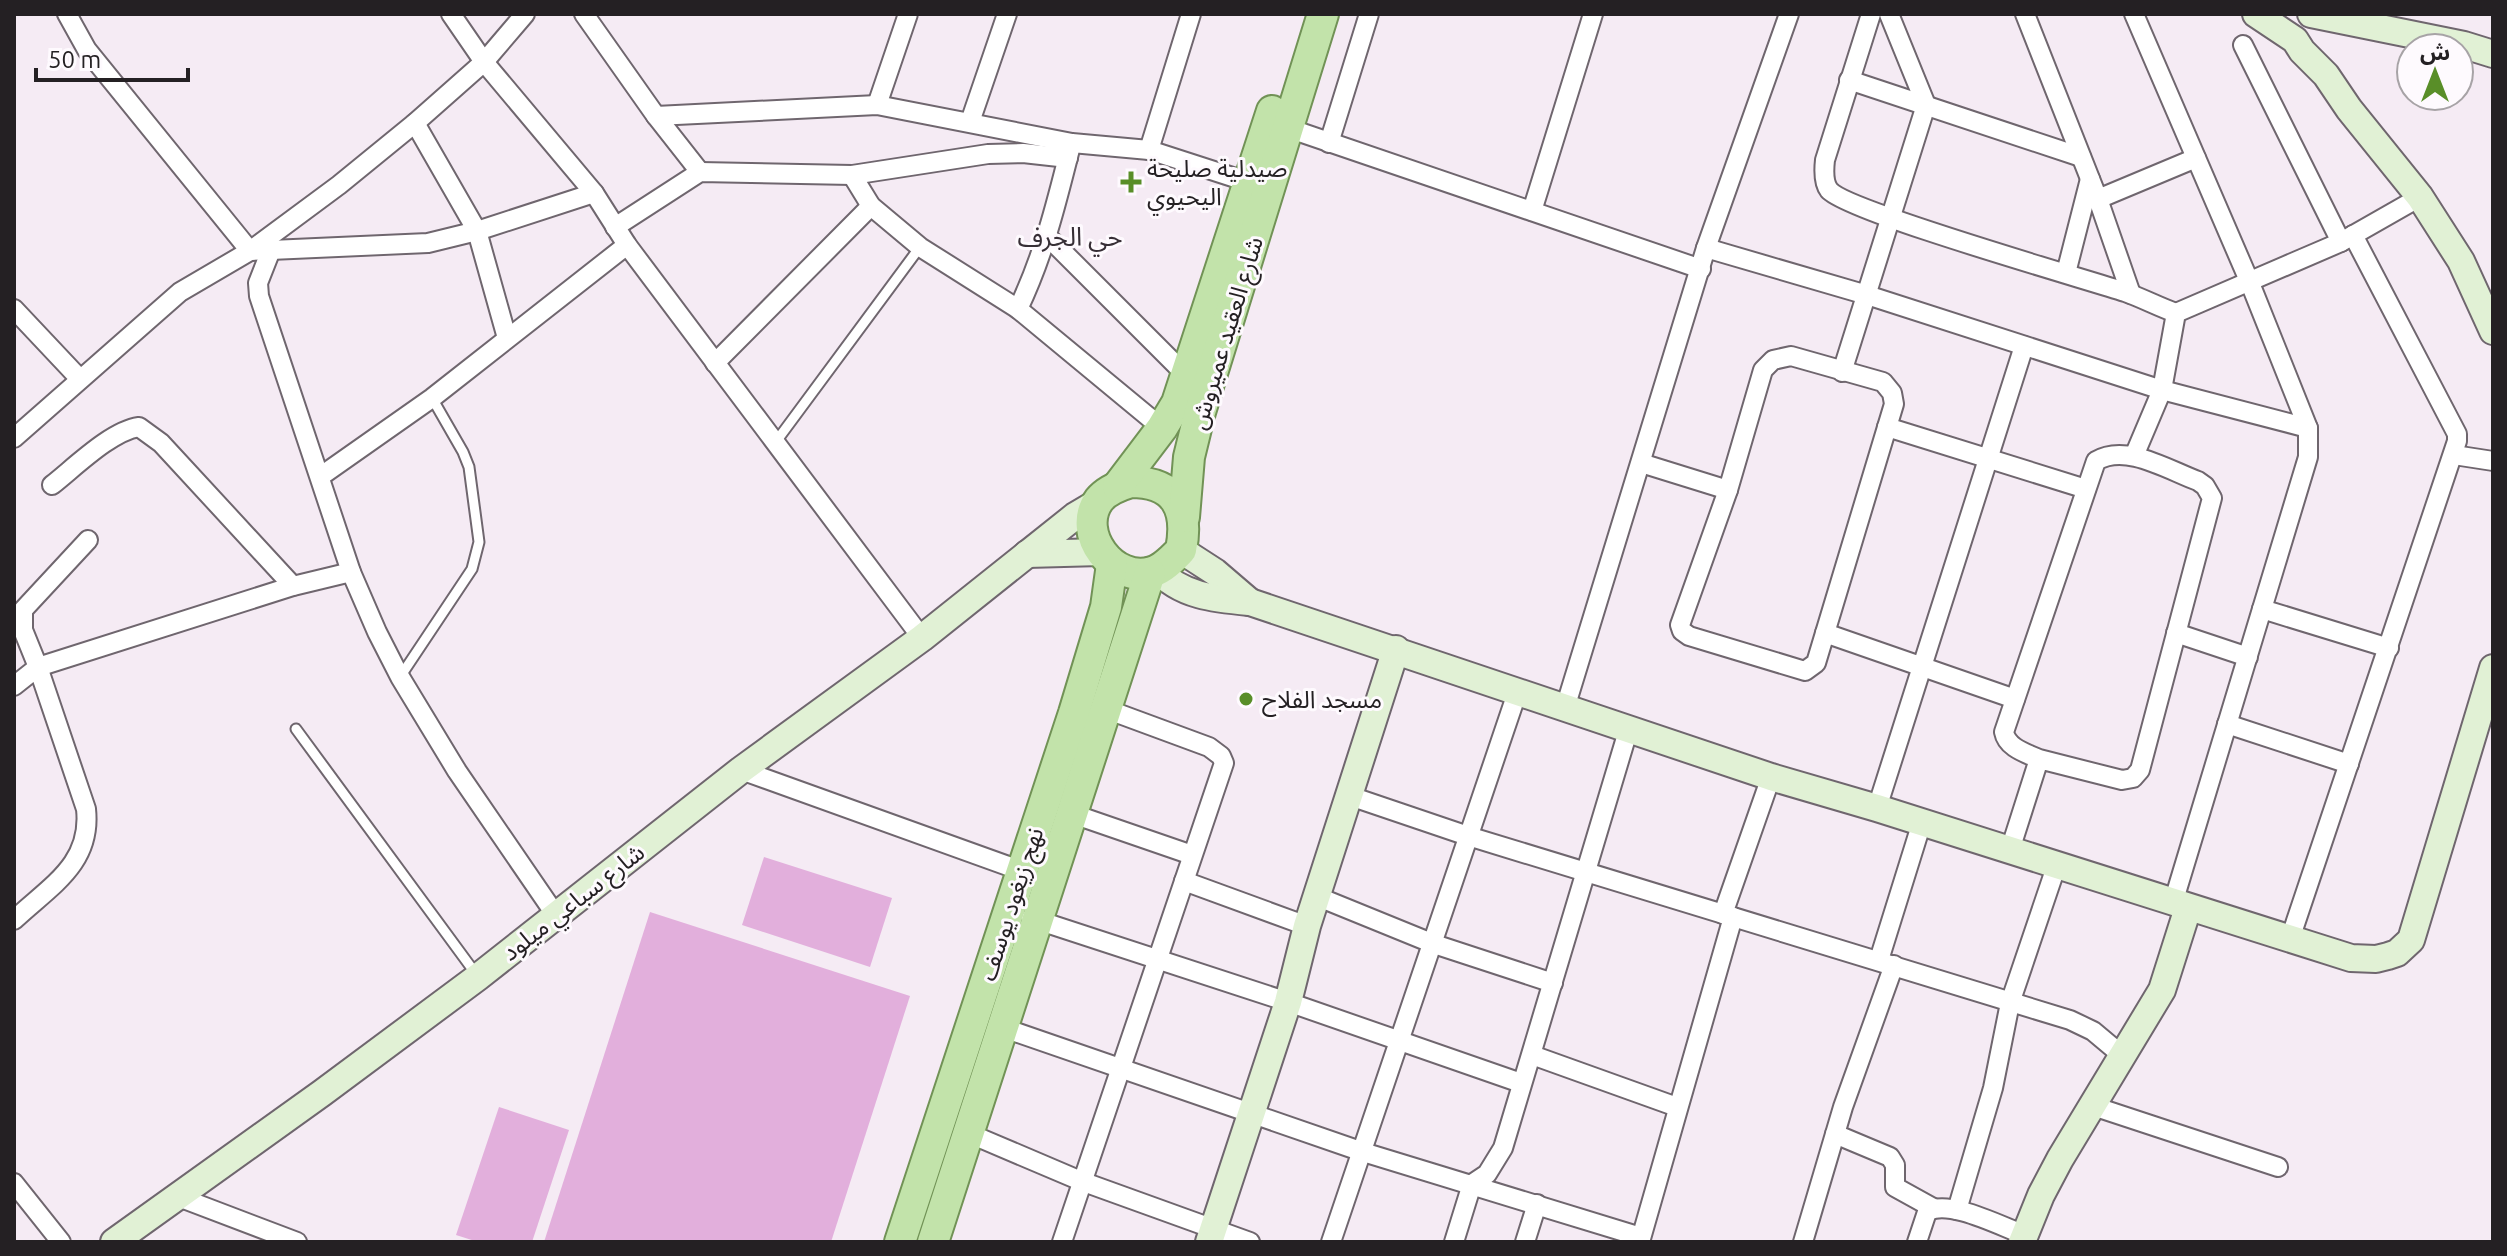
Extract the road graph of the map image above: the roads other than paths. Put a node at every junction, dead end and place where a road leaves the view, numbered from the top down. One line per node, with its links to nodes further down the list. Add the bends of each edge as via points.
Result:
1 (67, 14): 54 (street, via 87,50)
2 (451, 14): 23 (street)
3 (525, 14): 23 (street)
4 (584, 14): 27 (street)
5 (908, 14): 25 (street)
6 (1007, 14): 28 (street)
7 (1191, 14): 33 (street)
8 (1304, 14): 30 (main road, شارع العقيد عميروش)
9 (1323, 14): 30 (main road, شارع العقيد عميروش)
10 (1369, 14): 31 (street)
11 (1593, 14): 44 (street)
12 (1789, 14): 52 (street)
13 (1871, 14): 24 (street)
14 (1889, 14): 26 (street)
15 (2025, 14): 34 (street)
16 (2134, 14): 35 (street)
17 (2256, 14): 41 (street, via 2295,40)
18 (2311, 14): 20 (street)
19 (2350, 14): 20 (street)
20 (2375, 25): 22 (street)
21 (2243, 45): 49 (street)
22 (2493, 54)
23 (484, 62): 29 (street); 40 (street)
24 (1849, 80): 26 (street); 45 (street, via 1824,175 1829,190)
25 (877, 105): 27 (street); 28 (street)
26 (1926, 105): 34 (street); 45 (street)
27 (656, 116): 36 (street)
28 (970, 122): 32 (street)
29 (415, 123): 47 (street); 54 (street)
30 (1278, 125): 31 (street); 39 (main road, شارع العقيد عميروش); 87 (main road, شارع العقيد عميروش, via 1189,457)
31 (1329, 143): 44 (street)
32 (1070, 150): 33 (street); 37 (street, via 988,154); 48 (street)
33 (1149, 150): 39 (street)
34 (2081, 157): 38 (street)
35 (2196, 158): 42 (street); 57 (street)
36 (700, 172): 37 (street); 46 (street)
37 (852, 175): 43 (street)
38 (2090, 179): 42 (street); 56 (street)
39 (1248, 182): 68 (main road, شارع العقيد عميروش)
40 (594, 193): 46 (street); 47 (street)
41 (2420, 197): 49 (street); 63 (street, via 2461,261)
42 (2098, 199): 58 (street)
43 (871, 206): 51 (street); 66 (street)
44 (1532, 211): 55 (street)
45 (1891, 218): 56 (street); 59 (street)
46 (615, 227): 50 (street)
47 (477, 231): 53 (street, via 428,243); 64 (street)
48 (1048, 237): 61 (street); 68 (street)
49 (2347, 239): 57 (street); 77 (street, via 2457,434)
50 (627, 245): 64 (street); 66 (street)
51 (920, 247): 61 (street); 76 (lane)
52 (1706, 248): 55 (street); 59 (street)
53 (271, 250): 54 (street); 82 (street, via 258,283 259,296)
54 (250, 251): 69 (street, via 180,292)
55 (1701, 269): 81 (street)
56 (2066, 273): 58 (street)
57 (2250, 283): 62 (street); 74 (street)
58 (2131, 294): 62 (street)
59 (1867, 295): 65 (street); 67 (street)
60 (14, 309): 69 (street)
61 (1018, 309): 73 (street)
62 (2176, 313): 70 (street)
63 (2493, 331)
64 (507, 338): 71 (street)
65 (2024, 346): 70 (street); 79 (street)
66 (715, 363): 76 (street)
67 (1842, 372): 72 (street, via 1889,388 1894,404); 85 (street, via 1791,356 1767,365)
68 (1187, 376): 73 (main road, شارع العقيد عميروش)
69 (79, 378): 75 (street)
70 (2162, 390): 74 (street); 78 (street)
71 (432, 398): 82 (street); 106 (lane, via 469,467 479,542 472,569)
72 (1887, 427): 79 (street); 97 (street)
73 (1162, 428): 86 (main road, شارع العقيد عميروش)
74 (2308, 428): 96 (street, via 2308,457)
75 (14, 438)
76 (775, 443): 99 (street)
77 (2454, 455): 80 (street); 100 (street)
78 (2134, 456): 84 (street, via 2106,455 2096,461); 98 (street, via 2198,481 2212,498)
79 (1988, 459): 84 (street); 103 (street)
80 (2493, 461)
81 (1641, 463): 85 (street); 110 (street)
82 (321, 476): 93 (street)
83 (52, 485): 94 (street, via 106,443 139,427 161,443)
84 (2086, 489): 109 (street)
85 (1728, 490): 97 (street, via 1680,619 1682,631 1805,671 1816,663)
86 (1108, 495): 87 (main road, via 1131,482 1158,485 1179,504); 90 (street, شارع سباعي ميلود); 91 (main road, via 1093,529)
87 (1184, 517): 89 (main road)
88 (88, 540): 104 (street, via 23,610 23,630)
89 (1181, 550): 92 (main road); 95 (street)
90 (1027, 554): 91 (street); 99 (street, شارع سباعي ميلود)
91 (1106, 558): 92 (main road, via 1131,573); 127 (main road, نهج زيغود يوسف, via 1106,607)
92 (1153, 571): 95 (street, via 1177,587); 111 (main road, نهج زيغود يوسف)
93 (351, 572): 94 (street); 106 (street)
94 (293, 586): 104 (street)
95 (1250, 602): 101 (street)
96 (2262, 609): 100 (street); 102 (street)
97 (1825, 633): 103 (street)
98 (2176, 633): 102 (street); 115 (street, via 2140,770 2133,778 2122,780)
99 (922, 638): 117 (street, شارع سباعي ميلود)
100 (2389, 648): 116 (street)
101 (1396, 649): 108 (street); 119 (street)
102 (2248, 657): 112 (street)
103 (1923, 665): 109 (street); 120 (street)
104 (38, 667): 107 (street); 135 (street, via 88,828 77,859)
105 (2493, 668): 137 (street, via 2411,940 2397,953 2362,959)
106 (400, 677): 132 (street)
107 (14, 686)
108 (1517, 693): 110 (street); 123 (street)
109 (2015, 699): 115 (street, via 2005,738)
110 (1565, 708): 114 (street)
111 (1106, 709): 121 (main road, نهج زيغود يوسف); 125 (street, via 1209,747 1223,758)
112 (2227, 724): 116 (street); 131 (street)
113 (296, 729): 141 (lane)
114 (1628, 731): 118 (street); 128 (street)
115 (2039, 759): 124 (street)
116 (2349, 764): 137 (street)
117 (741, 770): 127 (street); 132 (street, شارع سباعي ميلود)
118 (1771, 777): 120 (street); 134 (street)
119 (1350, 796): 123 (street); 130 (street)
120 (1877, 808): 122 (street)
121 (1073, 814): 125 (street); 133 (main road, نهج زيغود يوسف)
122 (1922, 822): 124 (street); 140 (street)
123 (1468, 836): 128 (street); 138 (street)
124 (2010, 850): 126 (street)
125 (1192, 855): 129 (street)
126 (2056, 867): 131 (street); 144 (street)
127 (1022, 871): 133 (main road, نهج زيغود يوسف)
128 (1587, 872): 134 (street); 142 (street)
129 (1184, 881): 136 (street); 139 (street)
130 (1316, 896): 136 (street); 138 (street)
131 (2180, 906): 137 (street); 148 (street, via 2166,982)
132 (555, 914): 141 (street, شارع سباعي ميلود)
133 (1022, 915): 139 (street); 145 (main road, نهج زيغود يوسف); 167 (main road, نهج زيغود يوسف)
134 (1728, 916): 140 (street); 152 (street)
135 (14, 920)
136 (1307, 926): 143 (street)
137 (2290, 939)
138 (1434, 944): 142 (street); 146 (street)
139 (1159, 961): 143 (street); 149 (street)
140 (1886, 962): 144 (street); 155 (street)
141 (478, 977): 161 (street, شارع سباعي ميلود)
142 (1553, 983): 147 (street)
143 (1288, 1002): 146 (street); 153 (street)
144 (2010, 1003): 148 (street, via 2070,1020); 164 (street, via 1993,1088)
145 (1001, 1027): 149 (street); 154 (main road, نهج زيغود يوسف)
146 (1399, 1041): 150 (street); 156 (street)
147 (1532, 1055): 150 (street); 152 (street)
148 (2124, 1057): 151 (street)
149 (1120, 1066): 153 (street); 158 (street)
150 (1521, 1083): 160 (street, via 1503,1148 1487,1174)
151 (2093, 1106): 157 (street); 166 (street, via 2041,1195)
152 (1677, 1107): 168 (street)
153 (1251, 1114): 156 (street); 165 (street)
154 (968, 1133): 158 (street); 172 (main road, نهج زيغود يوسف)
155 (1835, 1134): 163 (street, via 1890,1157 1895,1187); 178 (street)
156 (1363, 1152): 160 (street); 175 (street)
157 (2278, 1167)
158 (1081, 1181): 165 (street); 173 (street)
159 (14, 1183): 169 (street)
160 (1472, 1184): 162 (street); 176 (street)
161 (176, 1196): 170 (street, شارع سباعي ميلود); 171 (street)
162 (1537, 1204): 168 (street); 177 (street)
163 (1933, 1208): 164 (street); 179 (street)
164 (1957, 1210): 166 (street)
165 (1212, 1235): 174 (street)
166 (2024, 1239)
167 (907, 1240)
168 (1640, 1240)
169 (61, 1242)
170 (114, 1242)
171 (297, 1242)
172 (933, 1242)
173 (1062, 1242)
174 (1250, 1242)
175 (1331, 1242)
176 (1454, 1242)
177 (1525, 1242)
178 (1803, 1242)
179 (1917, 1242)

